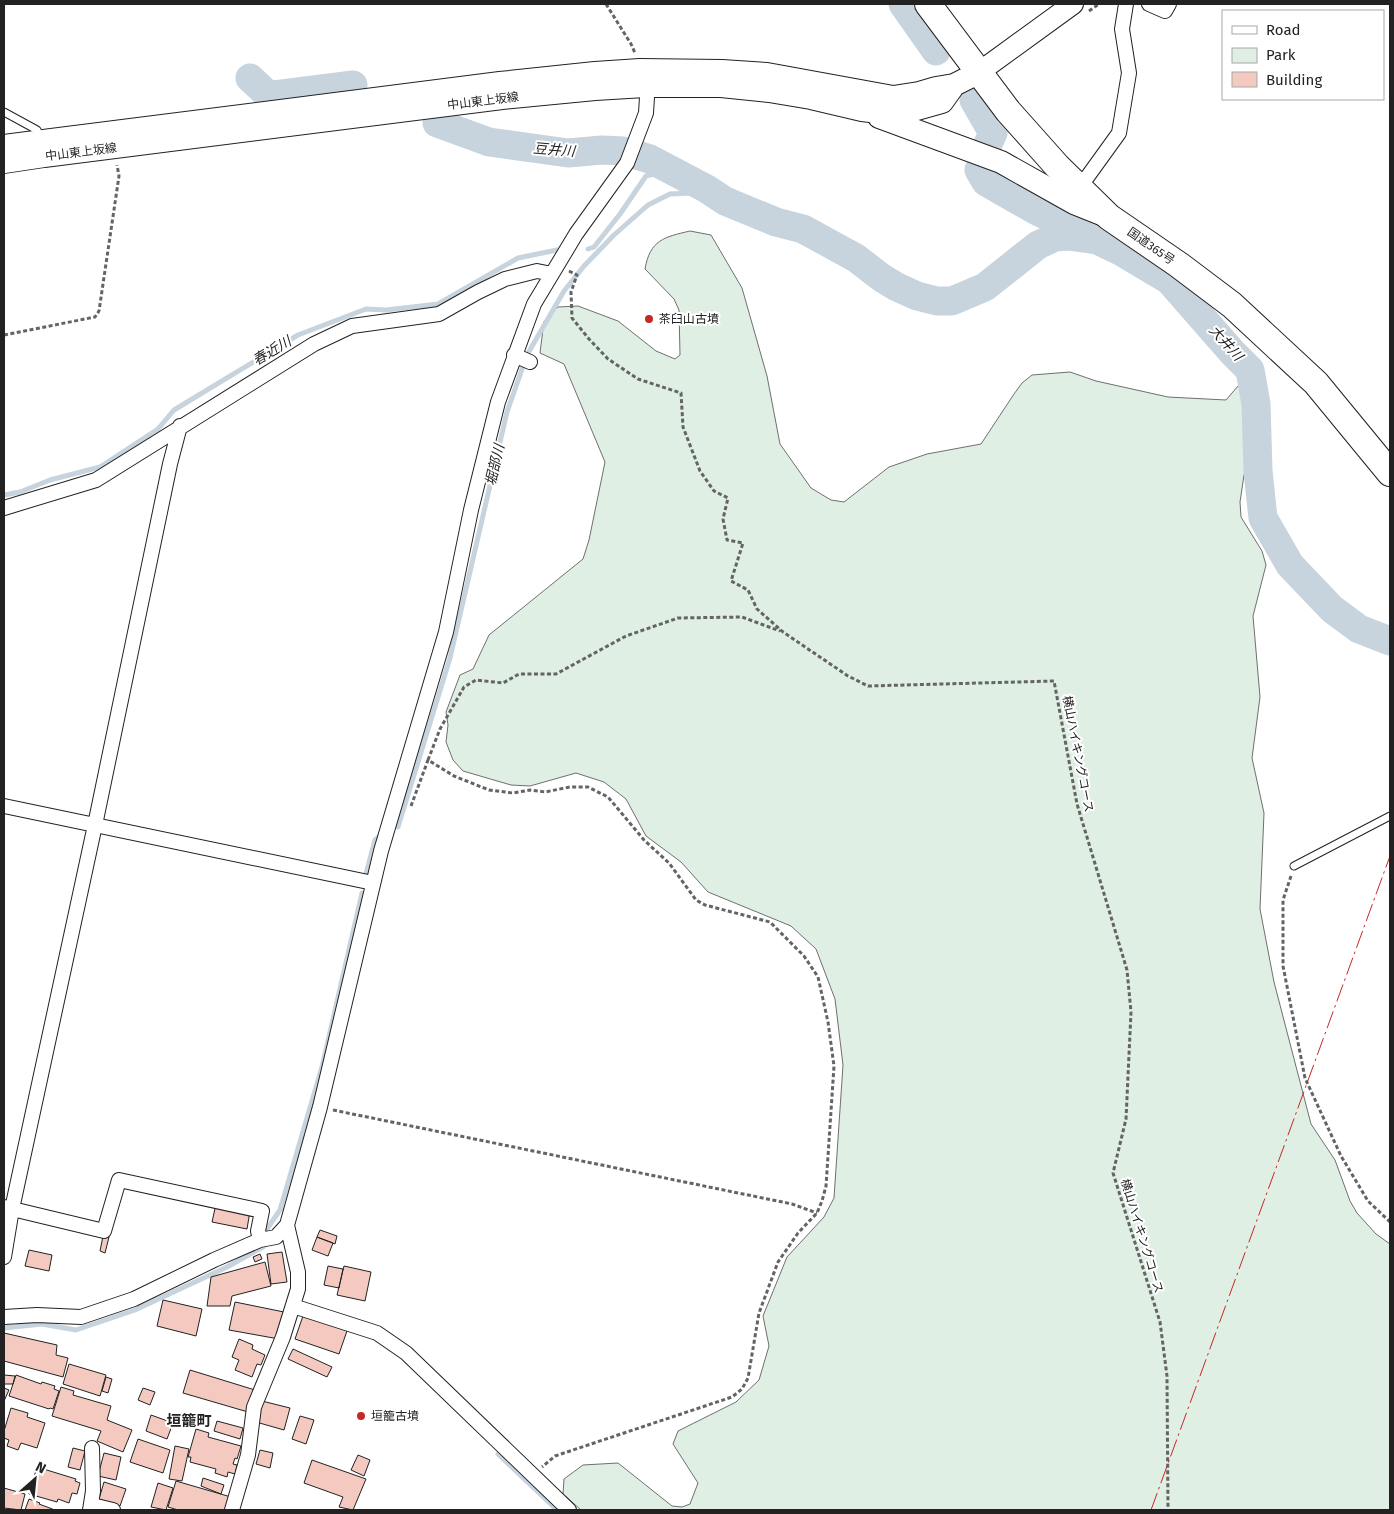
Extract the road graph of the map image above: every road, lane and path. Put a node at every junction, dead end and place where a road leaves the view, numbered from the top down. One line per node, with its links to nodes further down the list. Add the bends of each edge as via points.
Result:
1 (606, 4): 8 (path, via 632,44)
2 (928, 4): 7 (highway, 国道365号)
3 (1074, 4): 7 (street)
4 (1126, 4): 16 (street, via 1122,28 1129,73 1119,133)
5 (1149, 4): 6 (street, via 1165,12)
6 (1169, 4)
7 (978, 72): 9 (main road, 中山東上坂線); 16 (highway, 国道365号, via 1014,118)
8 (643, 78): 9 (main road, 中山東上坂線, via 722,70 767,74 893,97); 10 (main road, 中山東上坂線, via 811,98); 13 (main road, 中山東上坂線, via 594,72); 14 (main road, 中山東上坂線, via 595,89); 18 (street, via 648,96 646,113 627,163)
9 (954, 85): 10 (main road, 中山東上坂線, via 942,102 924,108 888,113)
10 (862, 110): 17 (main road, via 1001,162 1074,203)
11 (4, 112): 13 (lane, via 37,130)
12 (4, 146): 13 (main road, 中山東上坂線)
13 (44, 148): 14 (main road, 中山東上坂線); 15 (main road, 中山東上坂線)
14 (116, 148): 19 (path, via 119,176 99,311 95,317)
15 (4, 162)
16 (1078, 187): 17 (highway, 国道365号)
17 (1110, 217): 21 (highway, 国道365号, via 1232,305 1316,383)
18 (554, 270): 20 (street, via 505,279 439,314 352,326 314,344); 23 (path, 横山ハイキングコース, via 577,274 571,292 572,318 608,358 638,380 681,392 682,427 700,471 714,491 728,498 723,519 727,540 743,543 731,581 748,590 757,609); 30 (street, via 534,304 522,358 498,402 471,510 446,632)
19 (4, 335)
20 (180, 426): 22 (street, via 96,480); 28 (street)
21 (1389, 469)
22 (4, 508)
23 (783, 632): 24 (path, via 742,617 678,618 626,636 556,674 519,674 503,682 476,680 464,687 440,729); 46 (path, 横山ハイキングコース, via 868,686 1054,681 1077,804 1127,970 1130,1012 1126,1119 1114,1173 1160,1322 1167,1376)
24 (428, 760): 26 (path); 33 (path, via 454,776 489,790 513,793 588,788 608,797 644,840 669,862 696,900 770,922 804,956 821,988 834,1066 826,1186)
25 (4, 806): 28 (street)
26 (410, 809)
27 (1390, 816): 29 (lane)
28 (95, 825): 30 (street); 32 (street)
29 (1294, 866): 34 (path, via 1283,900 1283,966 1306,1078 1341,1156 1368,1201)
30 (373, 884): 31 (street)
31 (320, 1107): 33 (path, via 792,1204); 35 (street)
32 (8, 1208): 36 (street, via 104,1230 119,1180 262,1210 258,1232); 37 (street)
33 (816, 1213): 41 (path, via 778,1262 759,1313 748,1378 742,1389 732,1397 555,1456)
34 (1390, 1222)
35 (287, 1224): 36 (street, via 276,1237); 38 (street, via 298,1272)
36 (260, 1240): 39 (street, via 134,1299 81,1317)
37 (4, 1258)
38 (293, 1306): 41 (street, via 377,1333 406,1353); 44 (street, via 254,1406 248,1455)
39 (4, 1317)
40 (92, 1448): 42 (street)
41 (533, 1474): 45 (street)
42 (91, 1508): 43 (street)
43 (113, 1510)
44 (232, 1510)
45 (569, 1510)
46 (1168, 1510)

